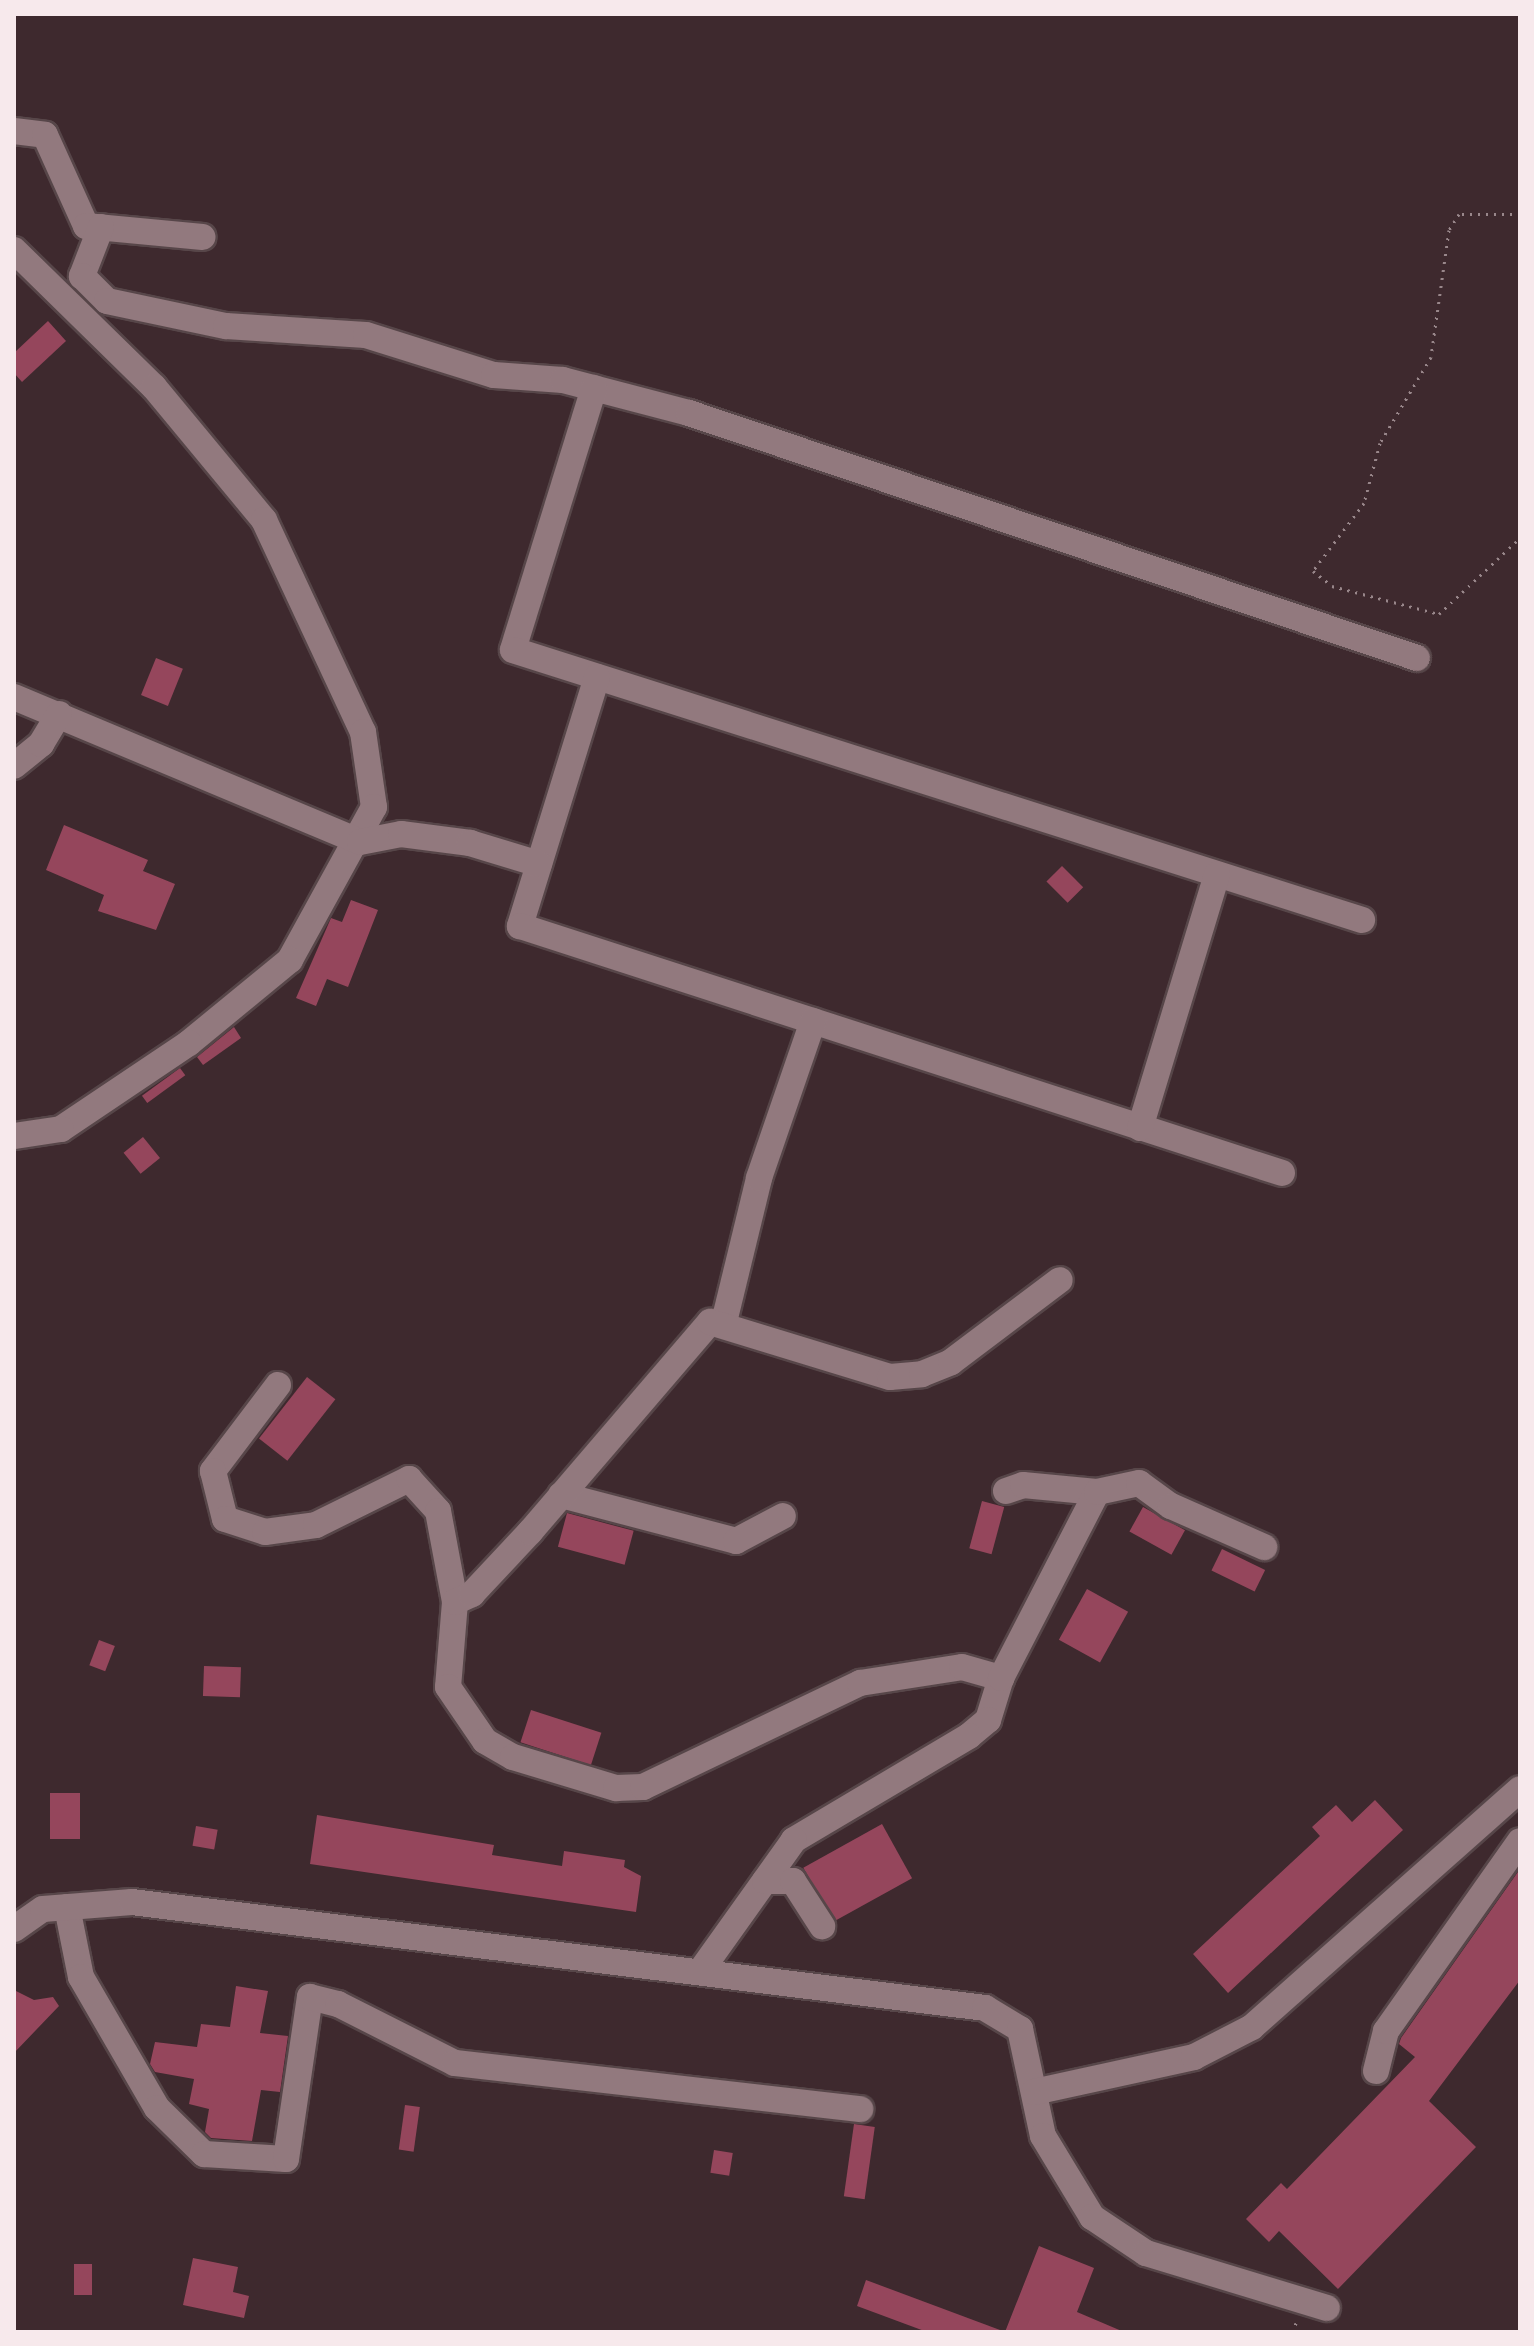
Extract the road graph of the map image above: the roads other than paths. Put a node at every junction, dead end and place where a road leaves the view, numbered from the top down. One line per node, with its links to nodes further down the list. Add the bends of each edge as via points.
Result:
1 (14, 131): 2 (lane, via 45,135 86,226)
2 (101, 227): 3 (lane); 5 (lane, via 82,276 107,301 226,326 366,335 494,375)
3 (202, 237)
4 (14, 250): 11 (lane, via 154,387 264,520 363,732 374,807)
5 (594, 388): 6 (lane, via 689,413); 7 (lane, via 513,650)
6 (1417, 658)
7 (597, 677): 12 (lane); 13 (lane)
8 (14, 697): 9 (lane)
9 (59, 714): 10 (lane, via 41,744); 11 (lane)
10 (14, 766)
11 (360, 842): 12 (lane, via 401,834 470,843); 17 (lane, via 290,960 189,1043 61,1129)
12 (539, 864): 15 (lane, via 520,926)
13 (1217, 874): 14 (lane); 16 (lane)
14 (1362, 920)
15 (813, 1021): 16 (lane); 20 (lane, via 759,1178)
16 (1140, 1128): 18 (lane)
17 (14, 1136)
18 (1282, 1173)
19 (1060, 1280): 20 (lane, via 951,1362 922,1374 890,1377)
20 (724, 1322): 24 (lane, via 710,1322)
21 (278, 1385): 27 (lane, via 213,1471 225,1519 265,1532 316,1525 409,1479 438,1511)
22 (1006, 1491): 23 (lane, via 1023,1485)
23 (1097, 1492): 26 (lane, via 1139,1483 1171,1506); 28 (lane)
24 (561, 1495): 25 (lane, via 736,1541); 27 (lane, via 472,1594)
25 (783, 1516)
26 (1264, 1547)
27 (455, 1602): 28 (lane, via 448,1687 485,1741 513,1757 616,1788 671,1778 860,1683 962,1667)
28 (1001, 1678): 31 (lane, via 988,1720 794,1840)
29 (1520, 1789): 37 (lane, via 1252,2027 1194,2057)
30 (1520, 1841): 36 (lane, via 1386,2031)
31 (765, 1881): 33 (lane, via 793,1881); 35 (lane)
32 (67, 1907): 34 (lane, via 43,1909); 35 (lane, via 132,1902); 38 (lane, via 81,1977 157,2108 204,2154 286,2159 310,1997 338,2004 455,2063)
33 (822, 1926)
34 (14, 1929)
35 (702, 1969): 37 (lane, via 985,2008 1020,2029)
36 (1376, 2071)
37 (1034, 2092): 39 (lane, via 1043,2136 1092,2217 1146,2253)
38 (860, 2109)
39 (1327, 2308)

